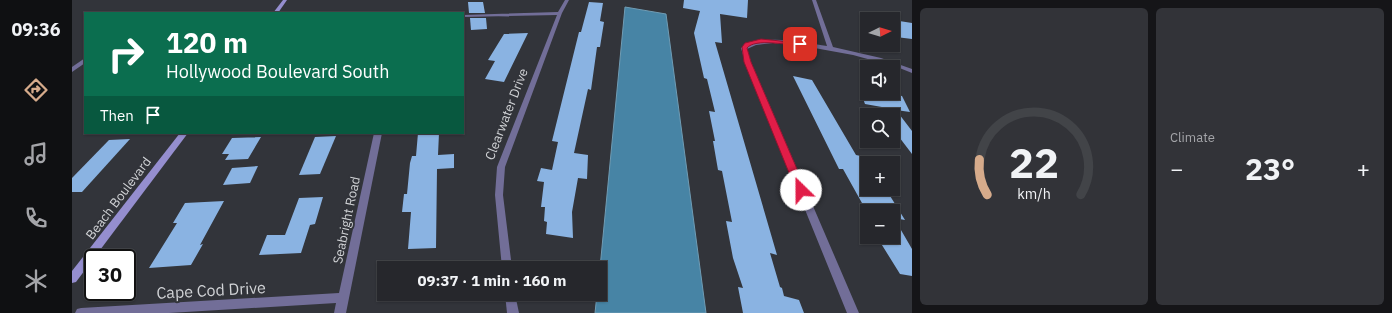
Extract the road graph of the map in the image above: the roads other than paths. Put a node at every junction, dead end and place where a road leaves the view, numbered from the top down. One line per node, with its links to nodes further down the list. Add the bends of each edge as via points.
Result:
1 (285, 0): 4 (street)
2 (567, 0): 5 (street, Clearwater Drive)
3 (814, 0): 7 (street)
4 (277, 12)
5 (560, 13): 6 (street); 13 (street, Clearwater Drive, via 501,167 498,195)
6 (464, 16)
7 (830, 48): 10 (street, via 879,58); 20 (street, via 761,41 747,44 744,48)
8 (84, 61): 9 (street)
9 (72, 70)
10 (912, 71)
11 (183, 134): 14 (street, Beach Boulevard)
12 (378, 134): 15 (street, Seabright Road)
13 (506, 261)
14 (72, 279)
15 (343, 298): 17 (street, Cape Cod Drive); 18 (street, Seabright Road)
16 (511, 301): 19 (street)
17 (81, 313)
18 (340, 313)
19 (513, 313)
20 (853, 313)

